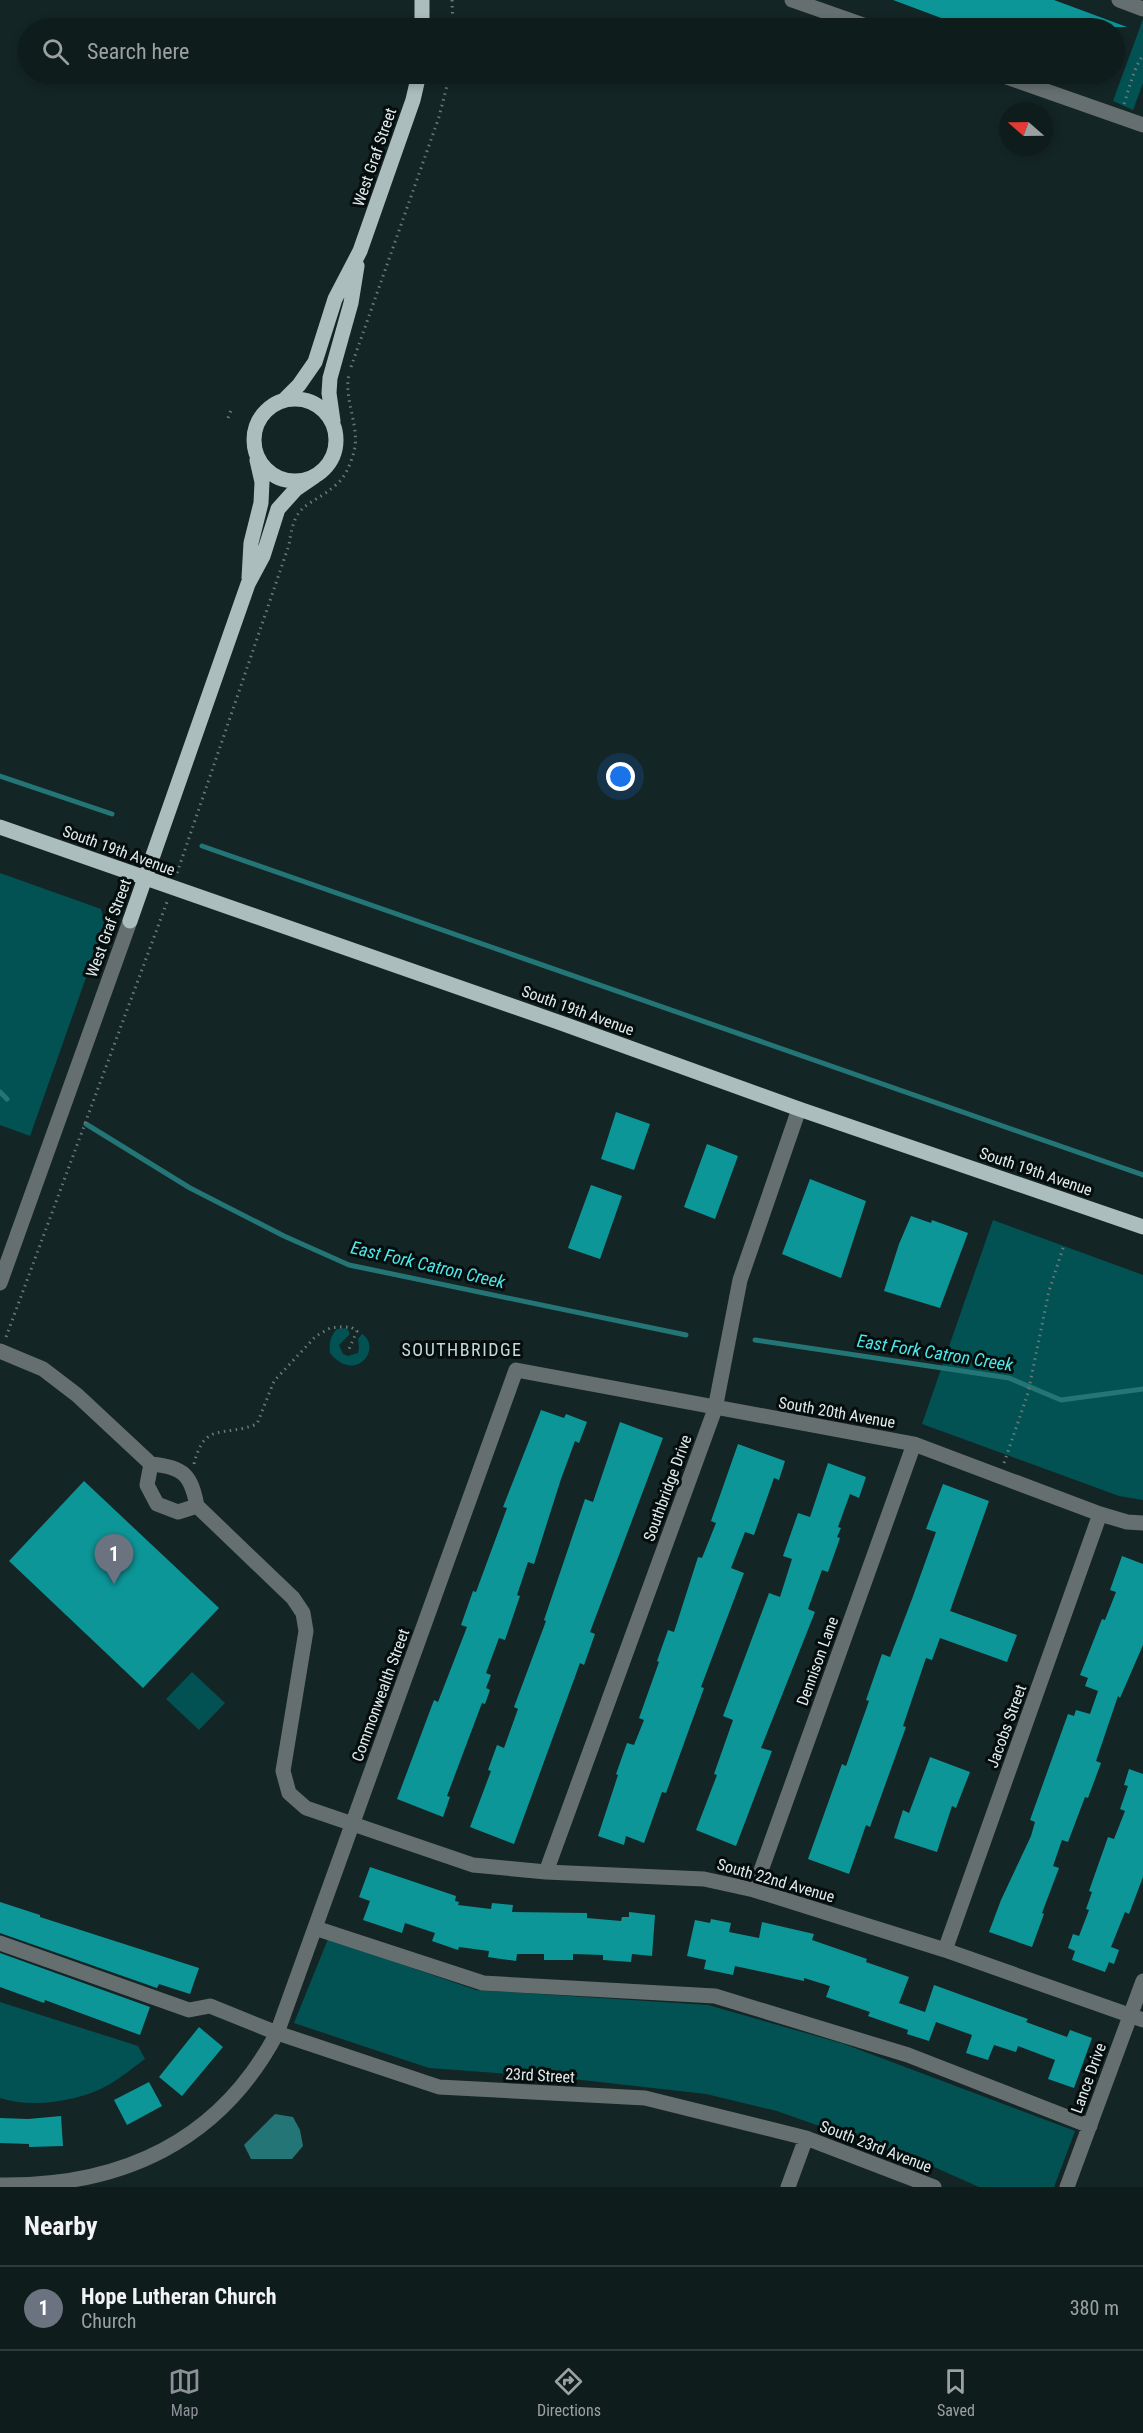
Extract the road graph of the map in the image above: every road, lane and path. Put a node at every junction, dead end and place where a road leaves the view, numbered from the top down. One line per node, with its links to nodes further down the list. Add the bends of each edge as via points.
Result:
1 (422, 0): 6 (main road)
2 (452, 0): 7 (path)
3 (792, 0): 8 (street)
4 (1119, 0): 5 (street)
5 (1143, 9)
6 (422, 18)
7 (453, 18)
8 (843, 18)
9 (1143, 55): 12 (path, via 1131,78)
10 (417, 84): 14 (main road, West Graf Street)
11 (1027, 84): 12 (street)
12 (1120, 117): 13 (street)
13 (1143, 125)
14 (360, 251): 15 (main road, West Graf Street, via 335,299 315,362); 18 (main road, West Graf Street, via 351,303 330,378)
15 (285, 399): 18 (main road, via 314,402); 19 (main road, via 261,416 254,435)
16 (231, 410): 17 (path)
17 (228, 418)
18 (334, 424): 20 (main road, via 334,454)
19 (256, 455): 20 (main road, via 276,477 296,481); 21 (main road, West Graf Street, via 262,482 261,503 251,543)
20 (315, 476): 21 (main road, West Graf Street, via 278,509 263,556)
21 (248, 584): 23 (main road, West Graf Street)
22 (0, 827): 23 (main road, South 19th Avenue)
23 (145, 878): 24 (main road, West Graf Street); 26 (main road, South 19th Avenue)
24 (130, 921): 29 (street, West Graf Street)
25 (160, 921): 31 (path)
26 (799, 1109): 27 (main road, South 19th Avenue); 33 (street, Southbridge Drive, via 740,1280)
27 (1143, 1227)
28 (1064, 1245): 37 (path, via 1049,1291 1028,1393)
29 (0, 1283)
30 (349, 1349): 36 (path, via 357,1331 351,1327 330,1328 316,1336 273,1381 257,1424 203,1439)
31 (0, 1352): 35 (street, via 43,1369)
32 (516, 1370): 33 (street, South 20th Avenue); 41 (street, Commonwealth Street)
33 (715, 1409): 34 (street, South 20th Avenue); 42 (street, Southbridge Drive)
34 (914, 1444): 37 (street, South 20th Avenue); 43 (street, Dennison Lane)
35 (151, 1464): 36 (street, via 165,1465); 38 (street, via 147,1485 156,1504 178,1512)
36 (187, 1475): 38 (street)
37 (1000, 1476): 39 (street, South 20th Avenue)
38 (197, 1506): 41 (street, South 22nd Avenue, via 293,1598 303,1613 306,1631 283,1771 289,1793 306,1808)
39 (1100, 1514): 40 (street, South 20th Avenue); 46 (street, Jacobs Street)
40 (1143, 1522)
41 (353, 1824): 42 (street, South 22nd Avenue, via 474,1865); 44 (street, Commonwealth Street)
42 (546, 1872): 43 (street, South 22nd Avenue, via 704,1879)
43 (754, 1890): 46 (street, South 22nd Avenue)
44 (315, 1928): 49 (street, Commonwealth Street); 50 (street, via 483,1983 715,1996 908,2055)
45 (0, 1943): 49 (street, 23rd Street, via 189,2010 210,2006)
46 (945, 1950): 48 (street, South 22nd Avenue)
47 (1143, 1981): 48 (street, Lance Drive)
48 (1137, 2018): 50 (street, Lance Drive)
49 (277, 2033): 51 (street, 23rd Street, via 439,2087 645,2098); 52 (street, Commonwealth Street, via 250,2077 225,2107 200,2130)
50 (1090, 2126): 56 (street, Lance Drive)
51 (806, 2139): 54 (street); 55 (street, South 23rd Avenue)
52 (119, 2181): 53 (street, Commonwealth Street)
53 (0, 2185)
54 (788, 2187)
55 (934, 2187)
56 (1067, 2187)

